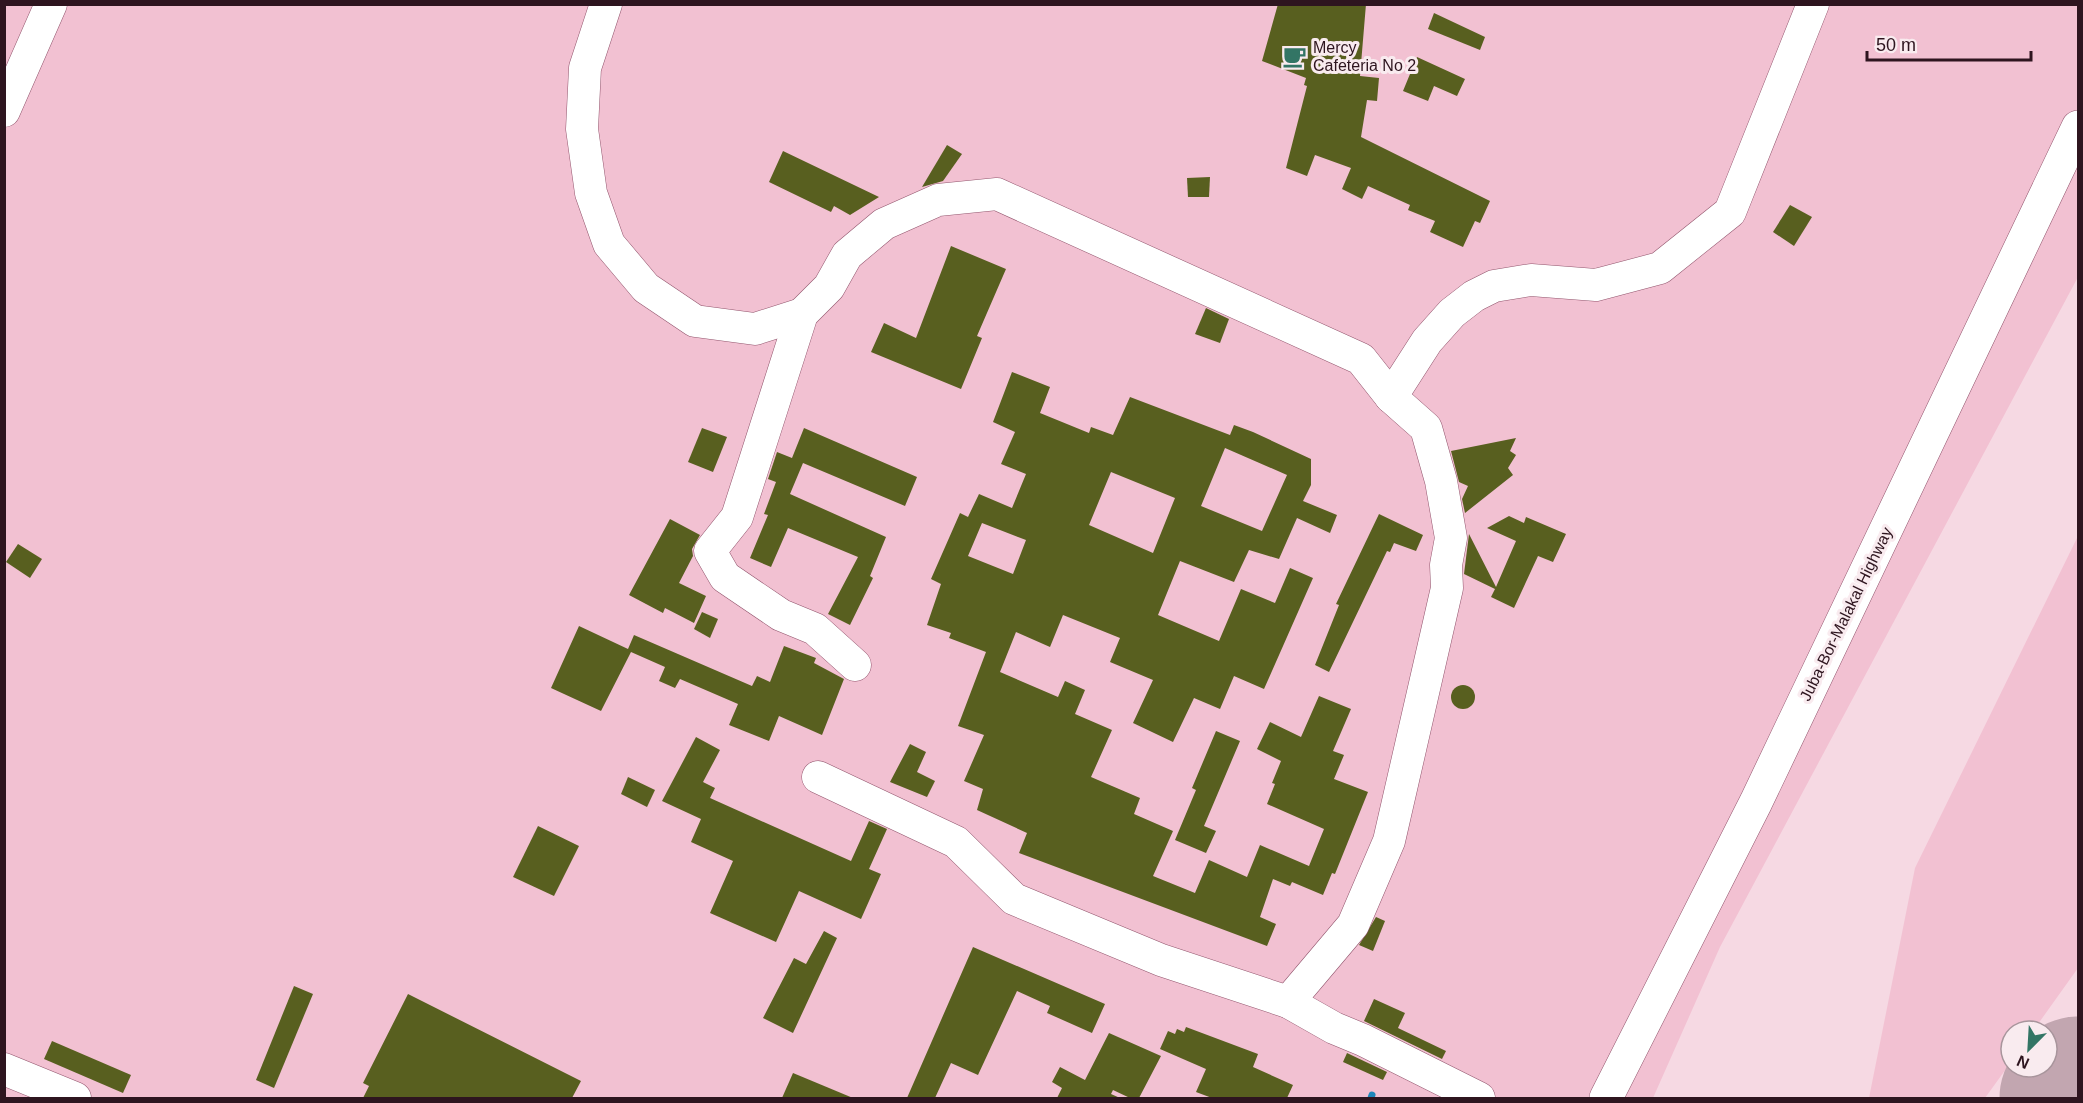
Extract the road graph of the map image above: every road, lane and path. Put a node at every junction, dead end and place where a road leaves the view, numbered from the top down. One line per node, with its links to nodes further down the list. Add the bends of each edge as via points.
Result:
1 (51, 4): 4 (street)
2 (606, 4): 6 (street, via 585,68 582,129 591,193 609,244 646,288 695,321 755,329)
3 (1813, 4): 7 (street, via 1730,212 1660,268 1596,285 1531,280 1494,286 1474,296 1427,341)
4 (4, 111)
5 (2079, 127): 14 (main road, Juba-Bor-Malakal Highway, via 1756,801)
6 (802, 314): 7 (street, via 829,287 847,255 884,224 938,200 997,194 1361,359); 8 (street, via 737,518 710,551 725,577 781,615 815,629)
7 (1391, 397): 10 (street, via 1426,428 1451,538 1447,588 1389,841 1353,925)
8 (855, 665)
9 (818, 777): 10 (street, via 956,842 1014,899 1161,960)
10 (1288, 1002): 13 (street)
11 (4, 1069): 12 (street)
12 (75, 1098)
13 (1479, 1098)
14 (1606, 1098)

